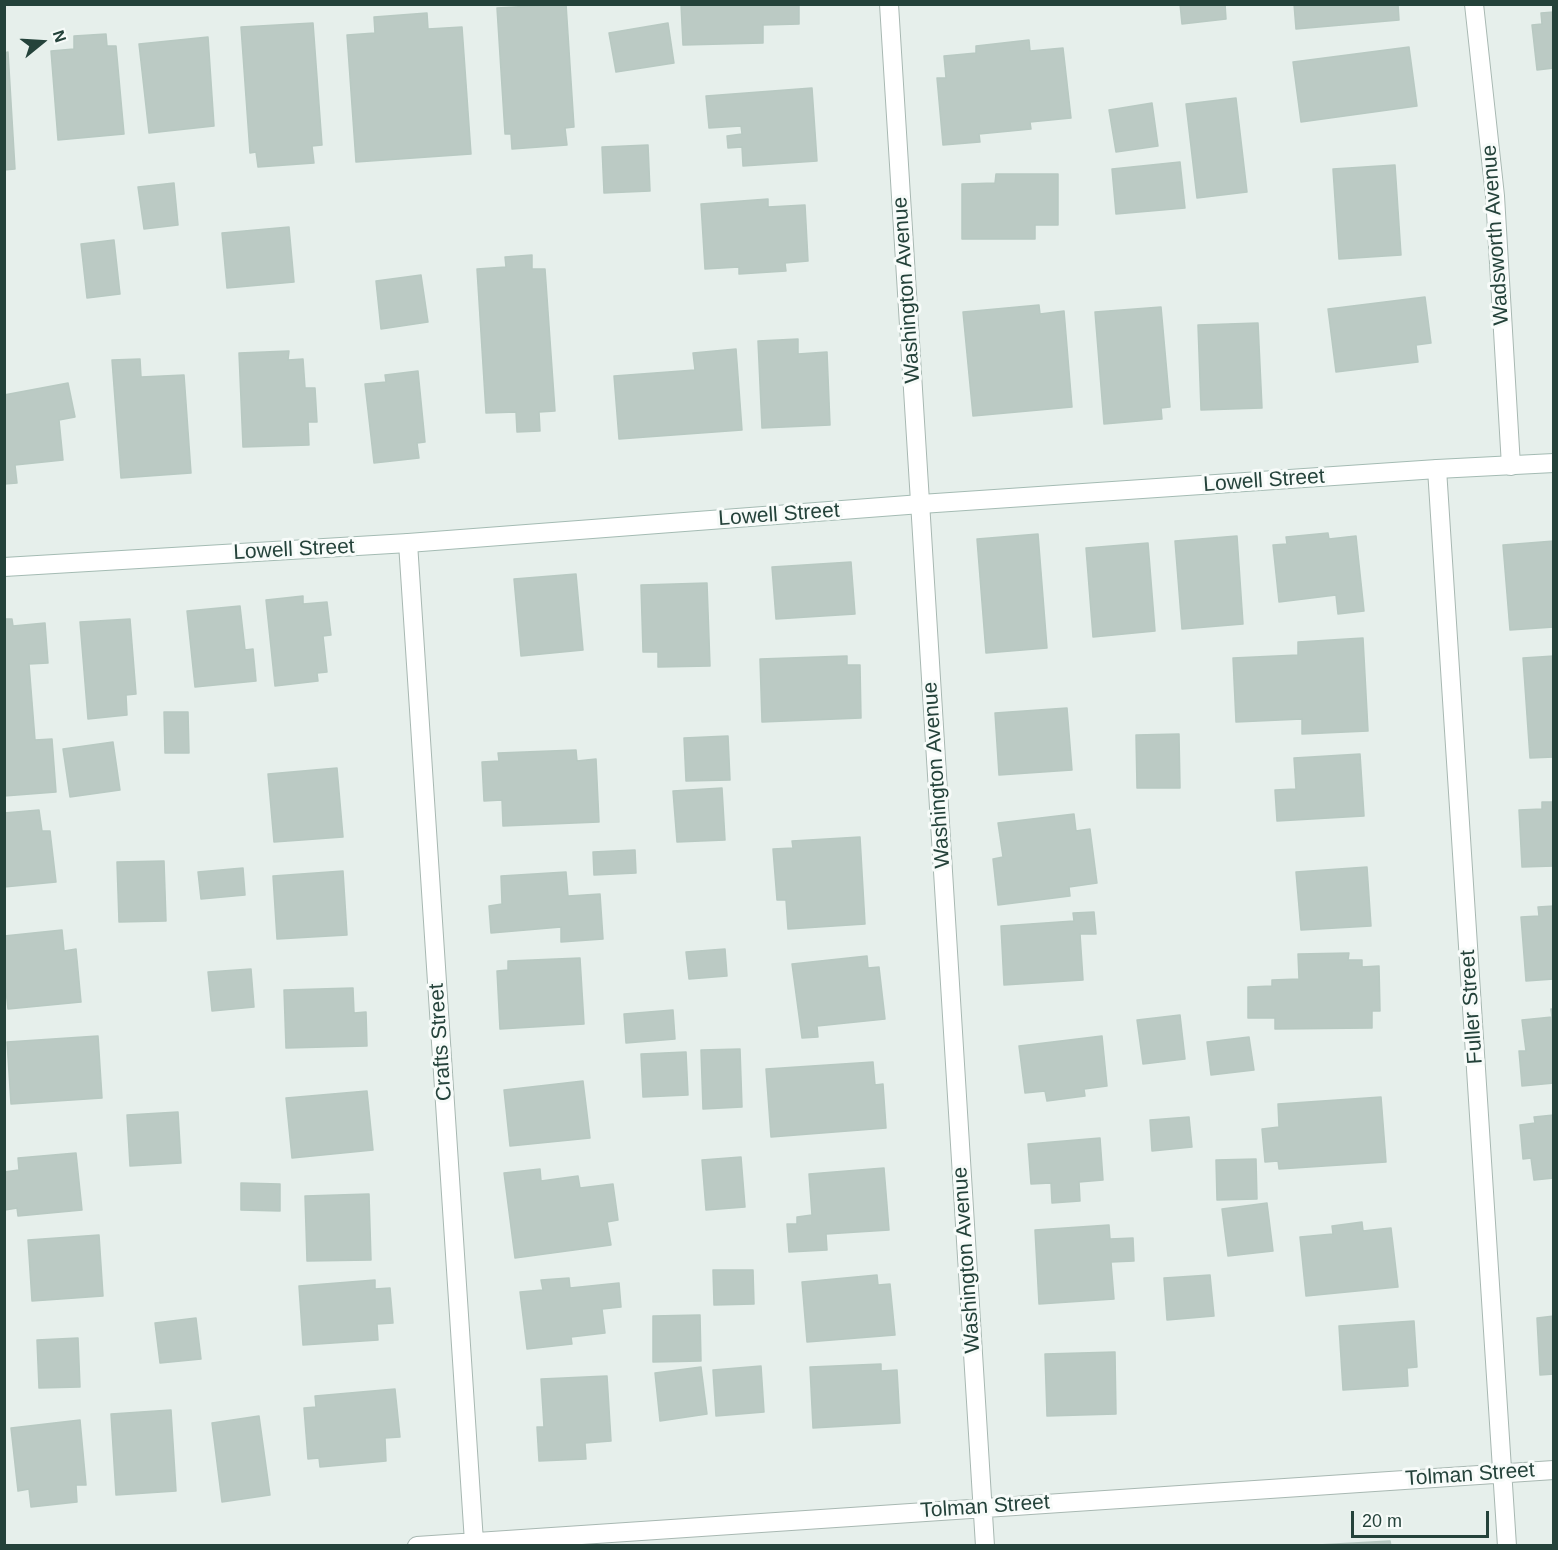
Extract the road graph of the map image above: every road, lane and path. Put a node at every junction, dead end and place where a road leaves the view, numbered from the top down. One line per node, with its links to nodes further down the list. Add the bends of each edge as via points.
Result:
1 (889, 4): 6 (street, Washington Avenue)
2 (1474, 4): 4 (street, Wadsworth Avenue, via 1495,196)
3 (1554, 463): 4 (street, Lowell Street)
4 (1511, 466): 5 (street, Lowell Street)
5 (1437, 469): 6 (street, Lowell Street); 10 (street, Fuller Street)
6 (921, 504): 7 (street, Lowell Street); 11 (street, Washington Avenue)
7 (408, 543): 8 (street, Lowell Street); 12 (street, Crafts Street)
8 (4, 567)
9 (1554, 1470): 10 (street, Tolman Street)
10 (1502, 1473): 11 (street, Tolman Street); 15 (street, Fuller Street)
11 (983, 1507): 12 (street, Tolman Street); 14 (street, Washington Avenue)
12 (474, 1542): 13 (street, Tolman Street)
13 (417, 1545)
14 (985, 1545)
15 (1507, 1545)

